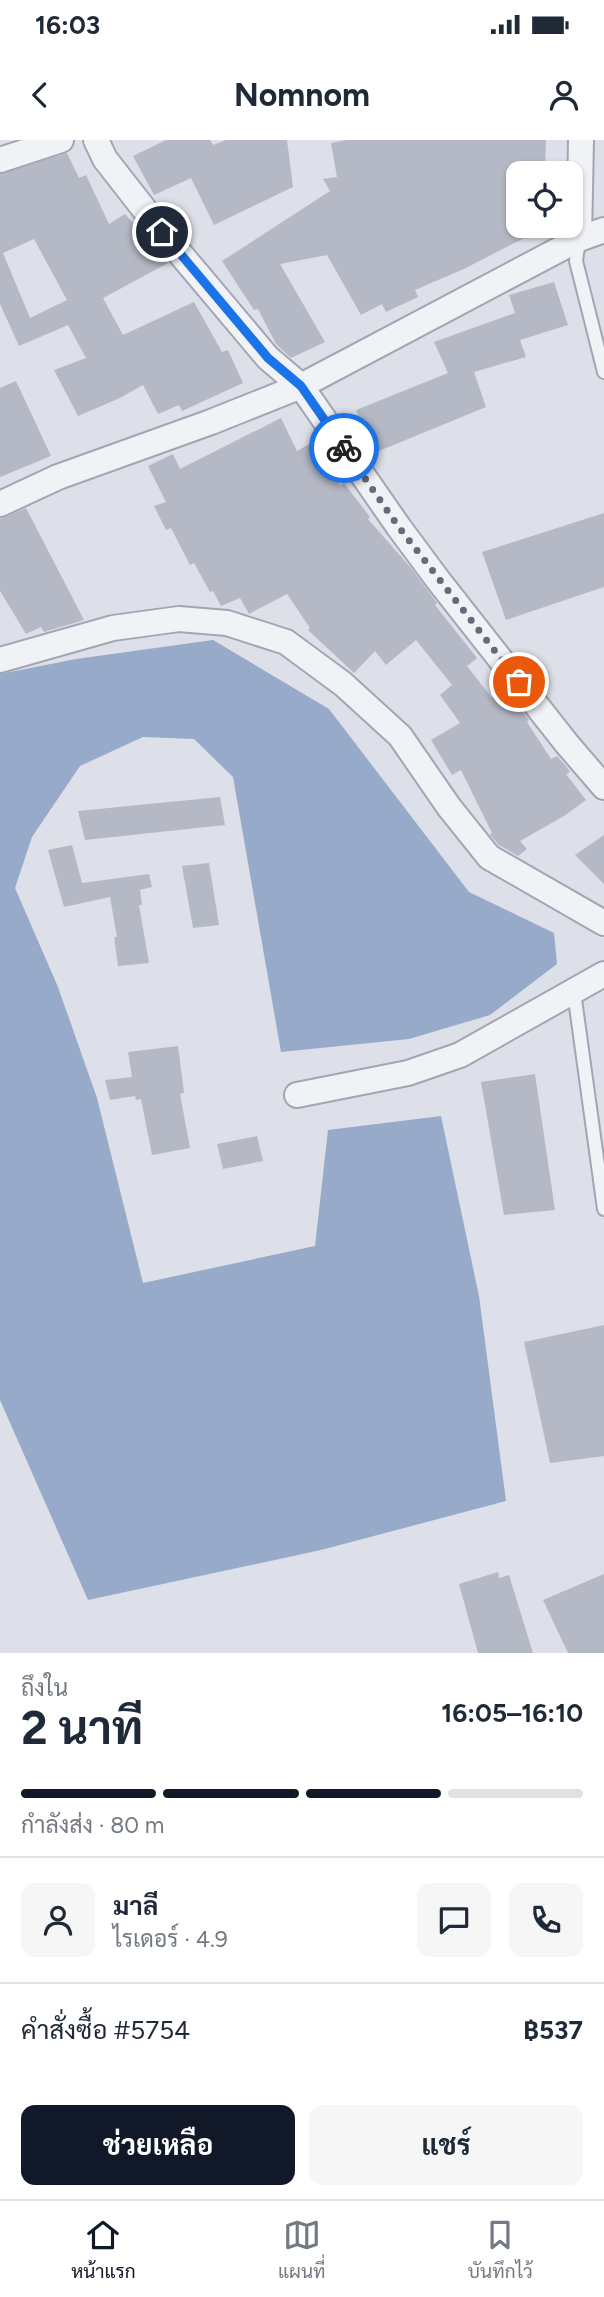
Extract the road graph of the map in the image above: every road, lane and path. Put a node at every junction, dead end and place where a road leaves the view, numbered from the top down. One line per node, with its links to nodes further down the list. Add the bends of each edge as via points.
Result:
1 (61, 140): 4 (street)
2 (96, 140): 8 (street, via 105,159 162,232 268,358)
3 (581, 140): 6 (street)
4 (0, 160)
5 (604, 230): 6 (street)
6 (579, 239): 7 (lane, via 576,261); 8 (street)
7 (604, 372)
8 (301, 386): 9 (street, via 58,477); 11 (street, via 406,537)
9 (0, 504)
10 (0, 660): 12 (street, via 113,628 179,619 227,623 286,642 344,684 400,736 489,857)
11 (604, 786)
12 (604, 923)
13 (604, 974): 14 (street)
14 (574, 992): 15 (street, via 460,1055 408,1073); 16 (lane)
15 (297, 1094)
16 (604, 1209)

